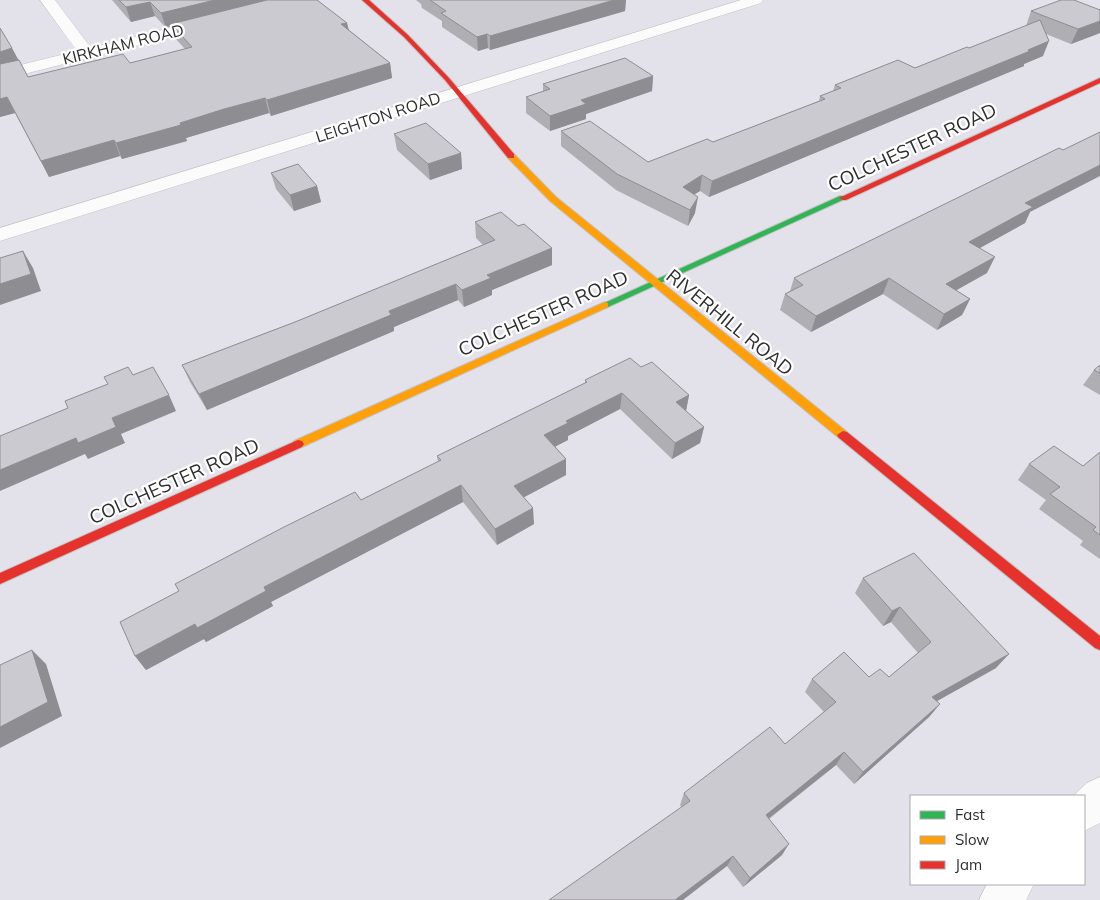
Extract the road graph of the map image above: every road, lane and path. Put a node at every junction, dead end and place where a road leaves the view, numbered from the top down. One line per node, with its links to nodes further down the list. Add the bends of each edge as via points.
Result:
1 (47, 0): 5 (street)
2 (365, 0): 8 (street, RIVERHILL ROAD, via 406,36)
3 (756, 0): 8 (street, LEIGHTON ROAD)
4 (229, 18): 5 (street, KIRKHAM ROAD)
5 (86, 53): 6 (street, KIRKHAM ROAD)
6 (0, 74)
7 (1100, 80): 10 (street, COLCHESTER ROAD)
8 (458, 92): 9 (street, LEIGHTON ROAD); 10 (street, RIVERHILL ROAD, via 498,142 553,199)
9 (0, 235)
10 (654, 283): 11 (street, COLCHESTER ROAD); 12 (street, RIVERHILL ROAD)
11 (0, 579)
12 (1100, 644)
13 (1100, 796): 14 (street)
14 (1085, 811)
15 (1013, 885): 16 (street)
16 (998, 900)

